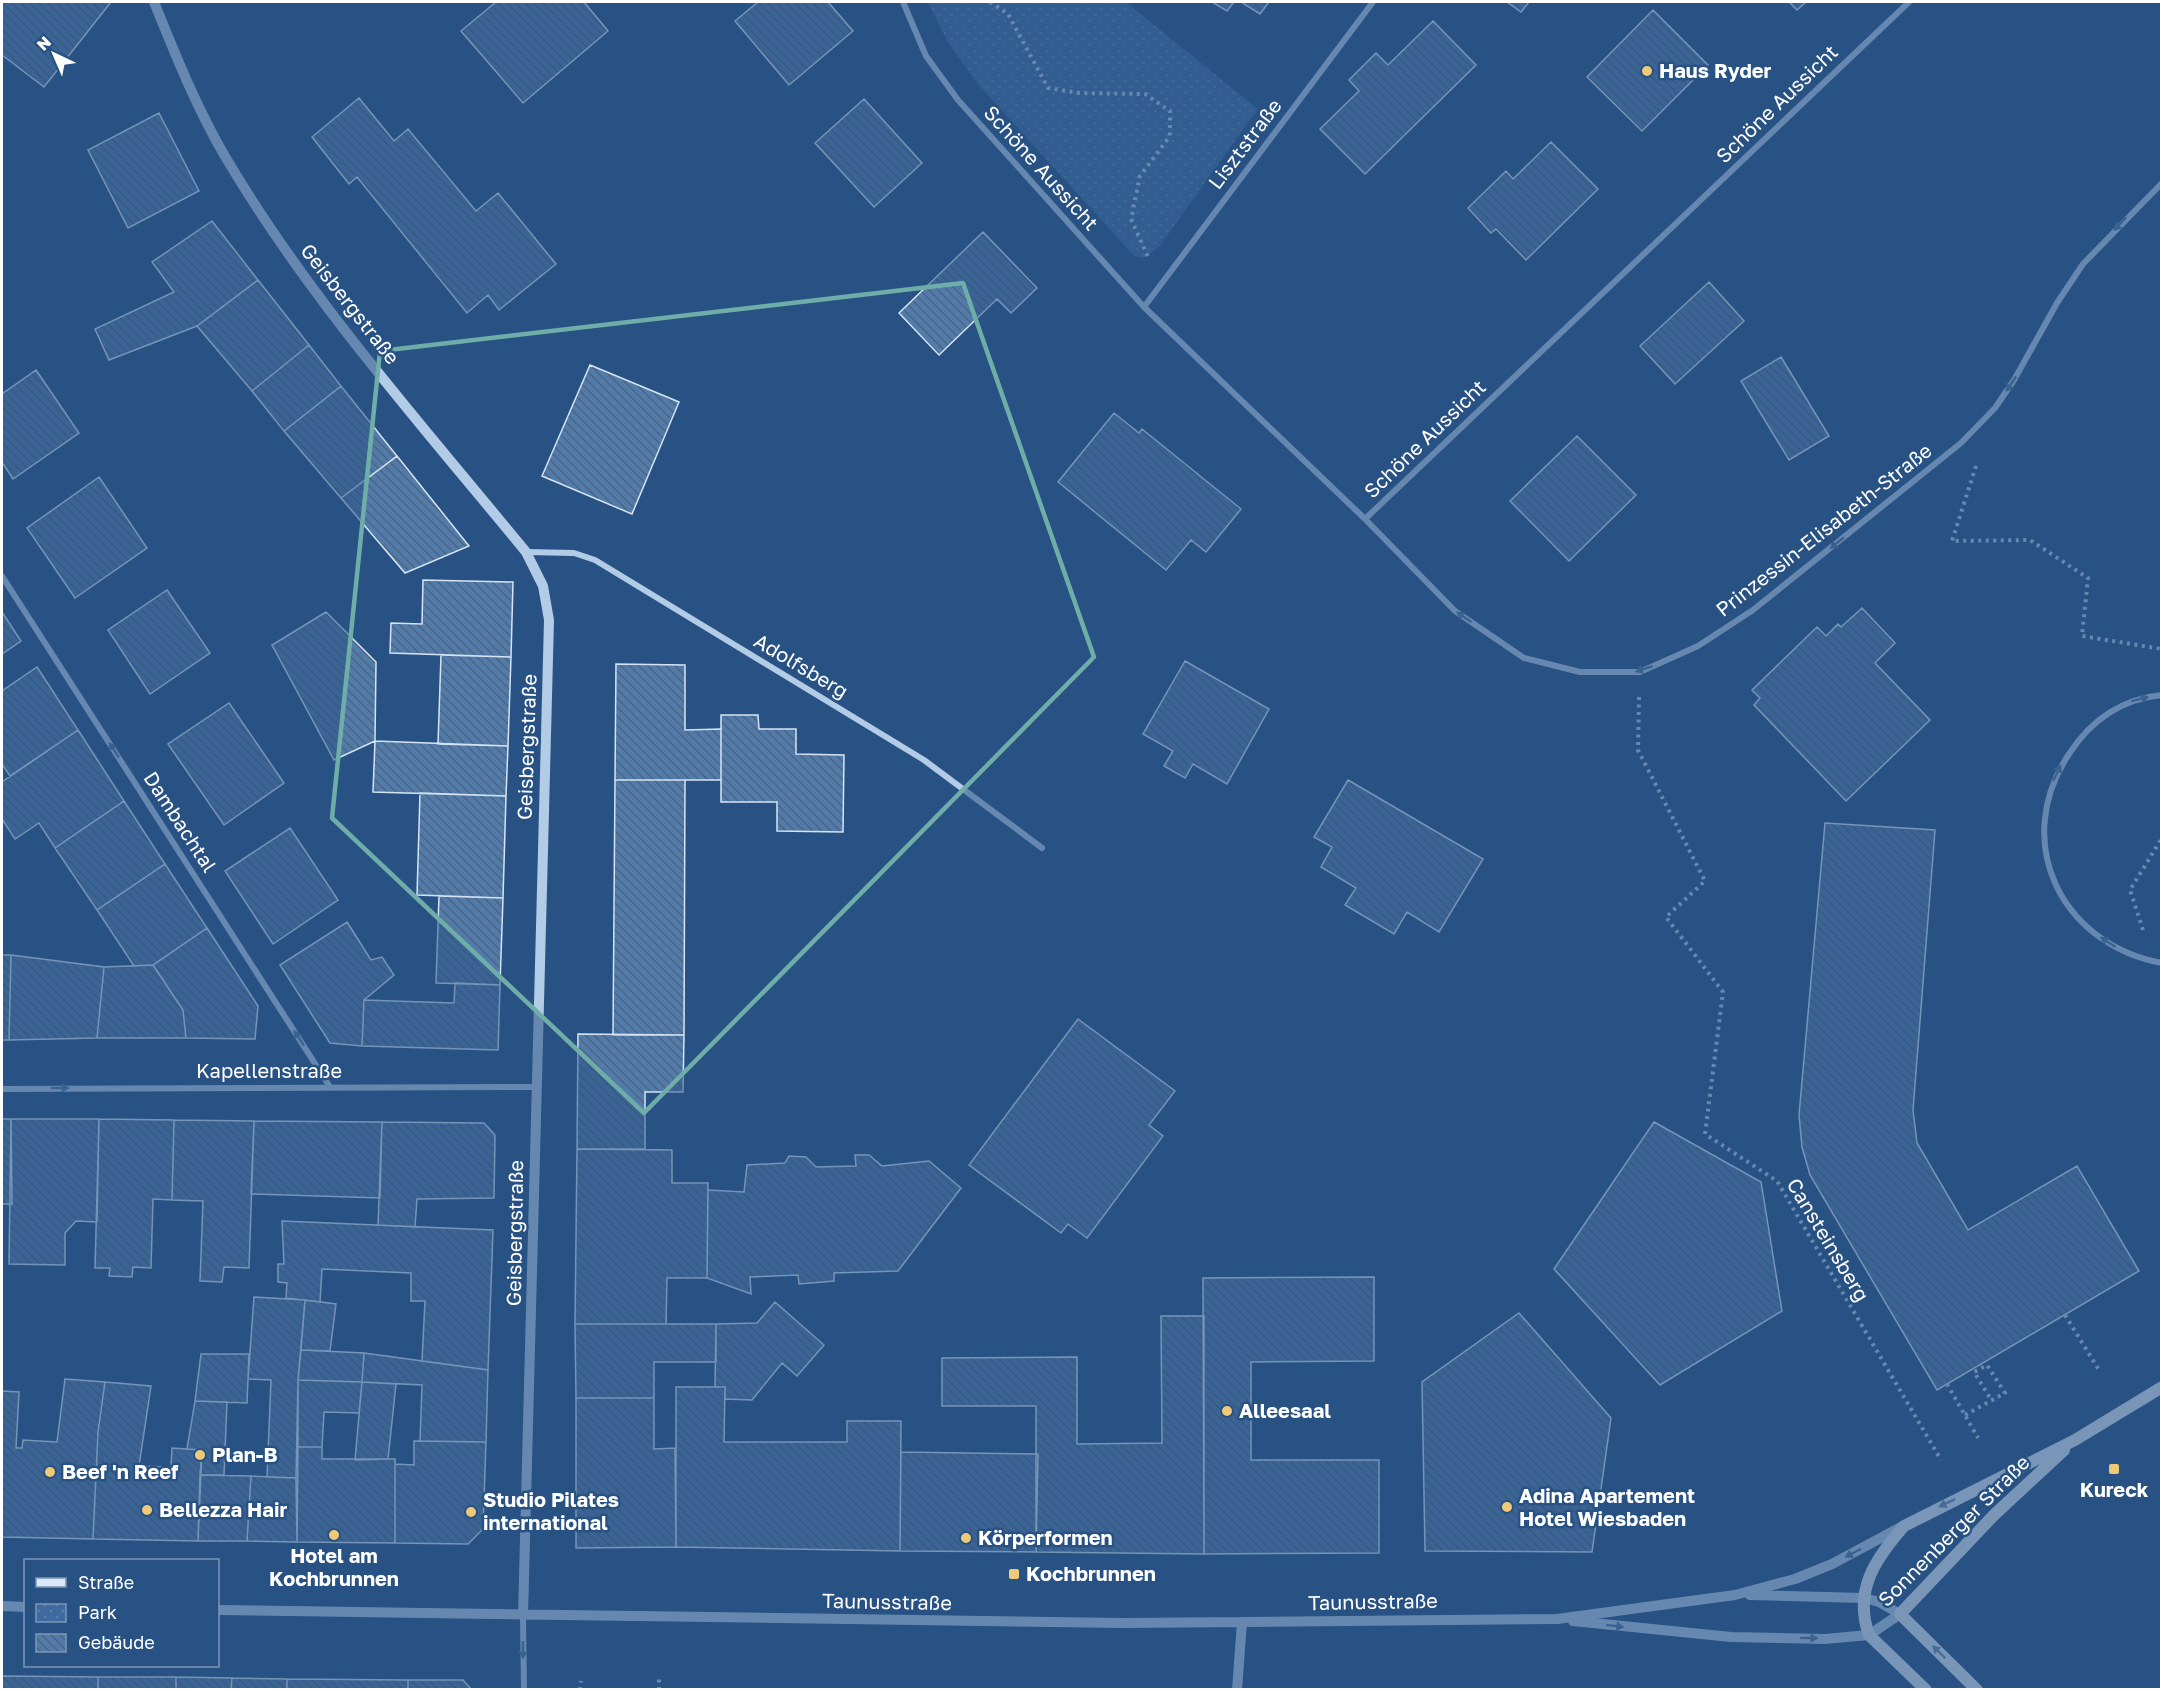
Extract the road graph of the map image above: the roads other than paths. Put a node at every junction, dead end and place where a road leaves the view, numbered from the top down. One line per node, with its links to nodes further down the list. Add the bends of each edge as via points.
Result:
1 (154, 2): 8 (street, Geisbergstraße, via 179,64 225,157 283,246 352,338)
2 (903, 2): 6 (street, Schöne Aussicht, via 926,56 958,100)
3 (1373, 2): 6 (street, Lisztstraße)
4 (1909, 2): 7 (street, Schöne Aussicht)
5 (2162, 183): 7 (street, Prinzessin-Elisabeth-Straße, one-way to 7, via 2084,264 1995,408 1961,443 1753,610 1698,646 1640,672 1580,672 1524,658 1455,611)
6 (1144, 307): 7 (street, Schöne Aussicht)
7 (1365, 519)
8 (526, 552): 11 (street, Adolfsberg, via 574,553 595,560 924,760); 14 (street, Geisbergstraße, via 543,586 549,620)
9 (2, 576): 13 (street, Dambachtal, one-way to 9)
10 (2162, 695): 12 (street, one-way to 10, via 2114,946 2079,920 2054,883 2043,837 2050,789 2078,740 2119,705)
11 (1042, 848)
12 (2162, 963)
13 (330, 1087): 14 (street, Kapellenstraße); 15 (street, Kapellenstraße, one-way to 13)
14 (536, 1087): 25 (street, Geisbergstraße)
15 (2, 1089)
16 (2162, 1387): 17 (main road, Sonnenberger Straße)
17 (2075, 1440): 18 (main road, Sonnenberger Straße, one-way to 18); 24 (main road, Sonnenberger Straße, via 1994,1515)
18 (1904, 1526): 19 (street, Sonnenberger Straße, one-way to 19, via 1832,1564 1795,1579); 20 (main road, Sonnenberger Straße, via 1875,1562)
19 (1735, 1595): 20 (street); 26 (street, Taunusstraße)
20 (1864, 1598): 24 (street); 28 (main road, Sonnenberger Straße, via 1863,1614)
21 (2, 1606): 22 (street)
22 (24, 1606)
23 (219, 1610): 25 (street, Taunusstraße)
24 (1900, 1614): 28 (street, Sonnenberger Straße); 32 (main road, one-way to 24)
25 (523, 1616): 27 (street, Taunusstraße); 29 (street, one-way to 29)
26 (1557, 1619): 27 (street, Taunusstraße); 28 (street, Taunusstraße, one-way to 28, via 1731,1637 1825,1639)
27 (1242, 1622): 30 (street)
28 (1869, 1635): 31 (main road)
29 (524, 1689)
30 (1237, 1689)
31 (1926, 1689)
32 (1977, 1689)

